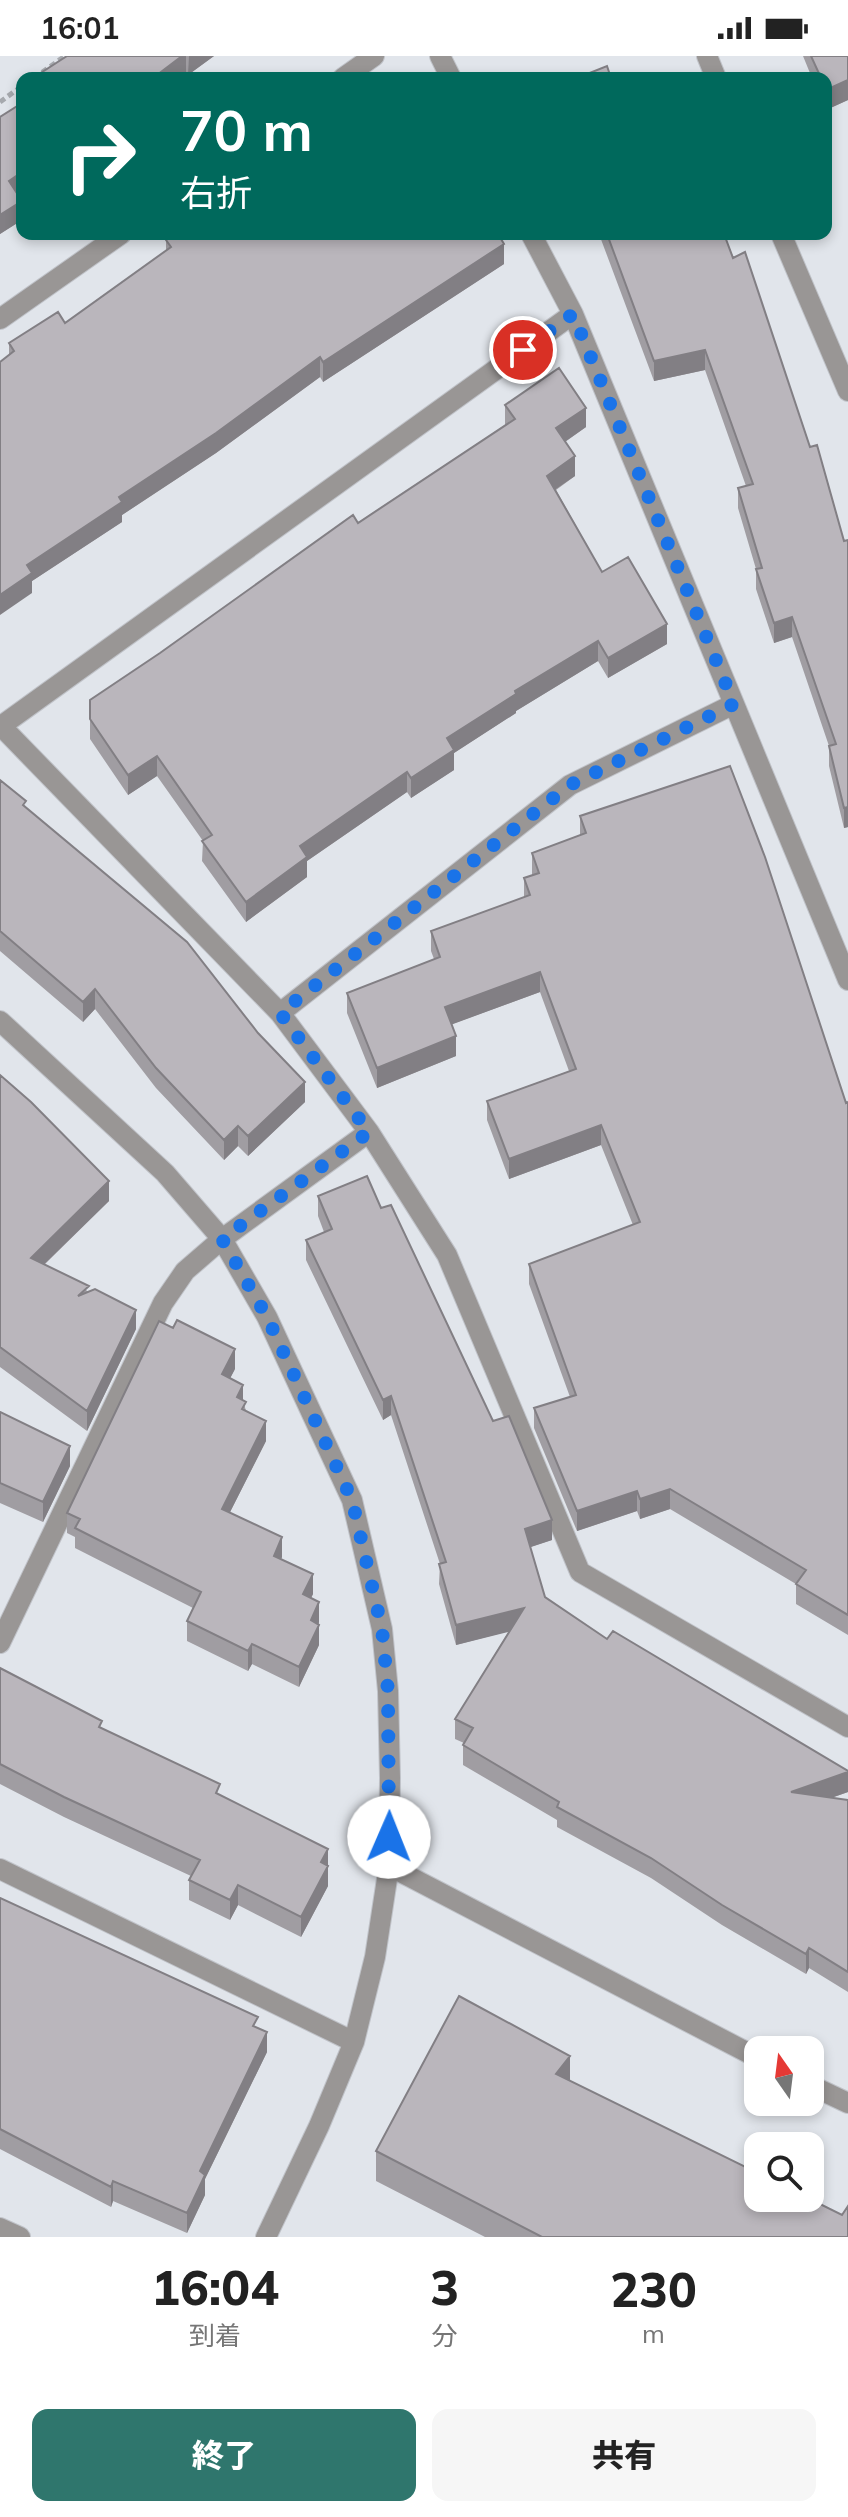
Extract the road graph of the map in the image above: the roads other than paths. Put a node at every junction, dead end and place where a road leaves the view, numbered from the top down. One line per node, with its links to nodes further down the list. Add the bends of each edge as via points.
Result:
1 (374, 56): 2 (street)
2 (351, 72)
3 (112, 240): 7 (street)
4 (534, 240): 6 (street)
5 (784, 240): 8 (street)
6 (573, 314): 9 (street); 10 (street)
7 (0, 319)
8 (848, 391)
9 (734, 704): 11 (street); 12 (street, via 570,785)
10 (1, 726): 12 (street)
11 (848, 980)
12 (280, 1013): 14 (street)
13 (0, 1021): 15 (street, via 165,1173)
14 (369, 1132): 15 (street); 17 (street, via 447,1255 580,1572)
15 (222, 1239): 16 (street, via 185,1271 163,1303); 18 (street, via 267,1317 352,1500 382,1629)
16 (0, 1643)
17 (848, 1727)
18 (389, 1866): 20 (street, via 375,1957); 21 (street)
19 (0, 1869): 20 (street)
20 (354, 2042): 26 (street)
21 (744, 2051)
22 (824, 2092): 23 (street)
23 (848, 2103)
24 (0, 2228): 25 (street)
25 (20, 2237)
26 (266, 2237)

